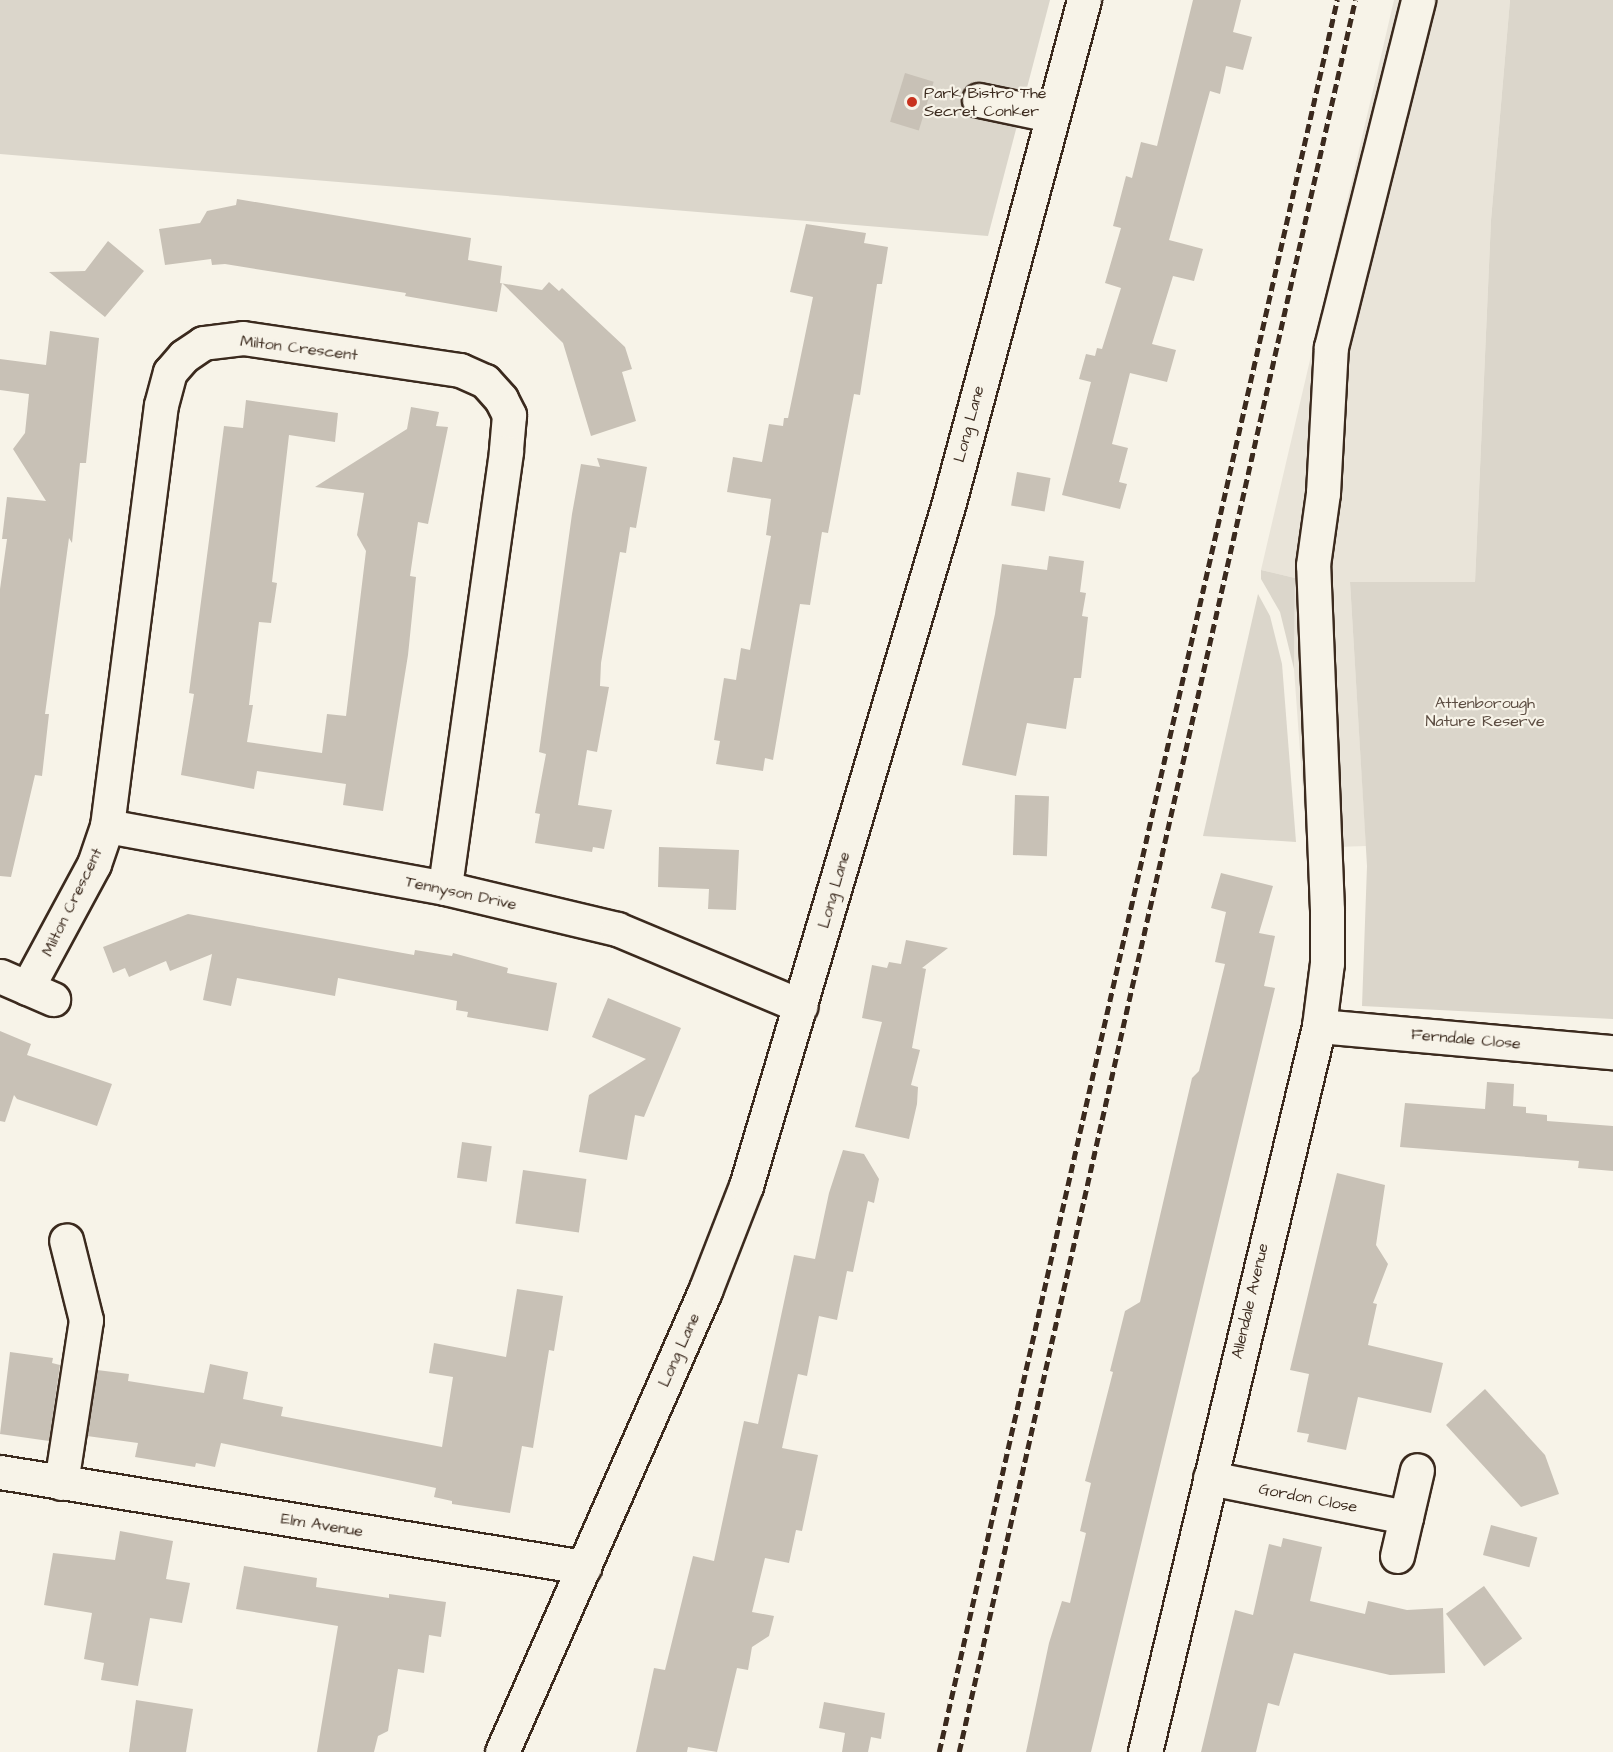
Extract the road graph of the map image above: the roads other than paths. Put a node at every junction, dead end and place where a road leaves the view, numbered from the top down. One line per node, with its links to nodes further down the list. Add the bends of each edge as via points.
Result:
1 (1084, 0): 4 (street, Long Lane)
2 (1418, 0): 9 (street, Allendale Avenue, via 1331,347 1323,493 1313,565 1328,963)
3 (979, 99): 4 (street)
4 (1051, 115): 8 (street, Long Lane, via 948,506 896,671)
5 (107, 826): 6 (street, Tennyson Drive); 6 (street, Milton Crescent, via 155,451 170,372 202,343 243,338 460,370 485,381 501,399 509,416); 7 (street, Milton Crescent, via 94,864)
6 (445, 888): 8 (street, Tennyson Drive, via 616,929)
7 (27, 988)
8 (801, 1006): 18 (street, Long Lane, via 746,1186 705,1291)
9 (1319, 1026): 10 (street, Ferndale Close); 14 (street, Allendale Avenue)
10 (1613, 1052)
11 (66, 1240): 15 (street, via 86,1320)
12 (1417, 1470): 16 (street)
13 (0, 1472): 15 (street, Elm Avenue)
14 (1210, 1479): 16 (street, Gordon Close); 20 (street, Allendale Avenue)
15 (61, 1483): 18 (street, Elm Avenue)
16 (1406, 1517): 17 (street)
17 (1397, 1556)
18 (584, 1567): 19 (street, Long Lane)
19 (502, 1752)
20 (1145, 1752)

